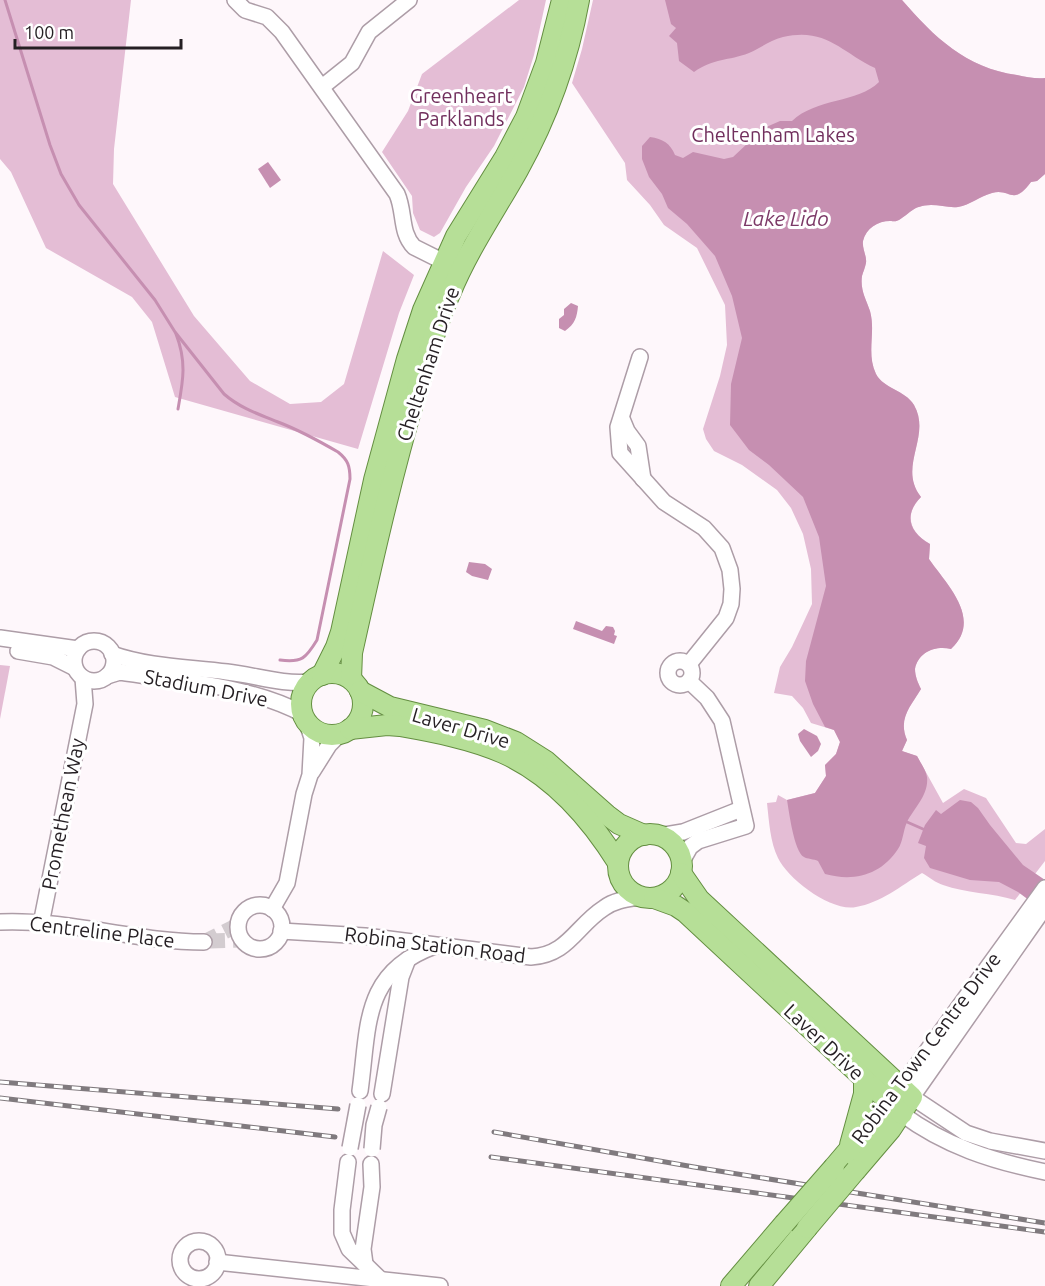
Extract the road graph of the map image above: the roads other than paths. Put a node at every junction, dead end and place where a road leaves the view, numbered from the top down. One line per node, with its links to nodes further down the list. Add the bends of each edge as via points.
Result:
1 (235, 0): 5 (street, via 245,10 267,16)
2 (409, 0): 5 (street, via 369,32 352,63)
3 (561, 0): 6 (main road, Cheltenham Drive, via 546,63 526,117 470,211)
4 (579, 0): 6 (main road, Cheltenham Drive, via 565,58 544,117 518,169)
5 (322, 87): 6 (street, via 397,194 410,243)
6 (453, 266): 14 (main road, Cheltenham Drive, via 430,292 407,359 374,480 341,632); 16 (main road, Cheltenham Drive, via 390,483 352,653)
7 (640, 357): 12 (street, via 622,419 638,446 644,479 664,502 704,528 722,548 730,570 731,604 726,618)
8 (0, 638): 10 (street)
9 (0, 648): 13 (street, Stadium Drive, via 53,657)
10 (78, 649): 11 (street, via 88,642 99,642); 13 (street, via 74,662)
11 (112, 654): 13 (street, via 113,666); 14 (street, Stadium Drive, via 129,660 288,683)
12 (689, 664): 15 (street); 15 (street, via 678,661 667,672 675,684)
13 (91, 675): 17 (street, Stadium Drive, via 120,672 223,688 273,700); 30 (street, Promethean Way)
14 (316, 678): 16 (main road, via 342,674); 17 (main road, via 302,697)
15 (689, 681): 20 (street, via 707,698 722,722)
16 (356, 685): 18 (main road, via 363,699 361,715); 21 (main road, Laver Drive, via 390,707 485,730 516,742 546,761 619,824)
17 (305, 717): 18 (main road, via 321,732 330,735); 19 (street, via 312,738)
18 (345, 731): 19 (street, via 329,745); 22 (main road, Laver Drive, via 400,726 503,753 540,776 587,818)
19 (310, 775): 26 (street, via 287,883)
20 (741, 809): 21 (street, via 683,832); 23 (street, via 746,826 698,841 690,847)
21 (651, 835): 22 (main road, via 634,838); 23 (main road, via 672,843 680,856)
22 (618, 863): 25 (main road, via 621,881 633,893)
23 (681, 868): 25 (main road, via 671,890); 36 (main road, Laver Drive, via 699,899)
24 (1045, 888): 28 (street, Robina Town Centre Drive)
25 (647, 897): 33 (street, Robina Station Road, via 623,899 603,908 549,955 531,957); 35 (main road, Laver Drive, via 685,912)
26 (266, 907): 31 (street, via 279,918); 31 (street, via 247,909 241,916 238,925 242,940 249,947 262,949 273,945)
27 (1045, 907): 28 (street, Robina Town Centre Drive)
28 (1029, 919): 36 (street, Robina Town Centre Drive)
29 (0, 922): 30 (street, Centreline Place)
30 (41, 924): 32 (street, Centreline Place)
31 (281, 931): 33 (street, Robina Station Road, via 365,936)
32 (204, 942)
33 (435, 946): 34 (street)
34 (408, 959): 41 (street, bridge, via 398,992 380,1100 371,1156 372,1187); 41 (street, bridge, via 389,974 377,991 370,1019 342,1223 342,1233)
35 (864, 1079): 37 (main road, Laver Drive); 38 (main road, via 864,1094)
36 (907, 1092): 37 (main road, Robina Town Centre Drive); 39 (street, Laver Drive, via 966,1133)
37 (895, 1108): 38 (main road, Robina Town Centre Drive); 40 (street, Laver Drive, via 930,1133 971,1153); 46 (main road, Robina Town Centre Drive, bridge, via 856,1170)
38 (849, 1150): 45 (main road, Robina Town Centre Drive, bridge)
39 (1045, 1151)
40 (1045, 1172)
41 (359, 1254): 43 (street)
42 (218, 1262): 43 (street)
43 (380, 1279): 44 (street)
44 (440, 1286)
45 (731, 1286)
46 (759, 1286)

